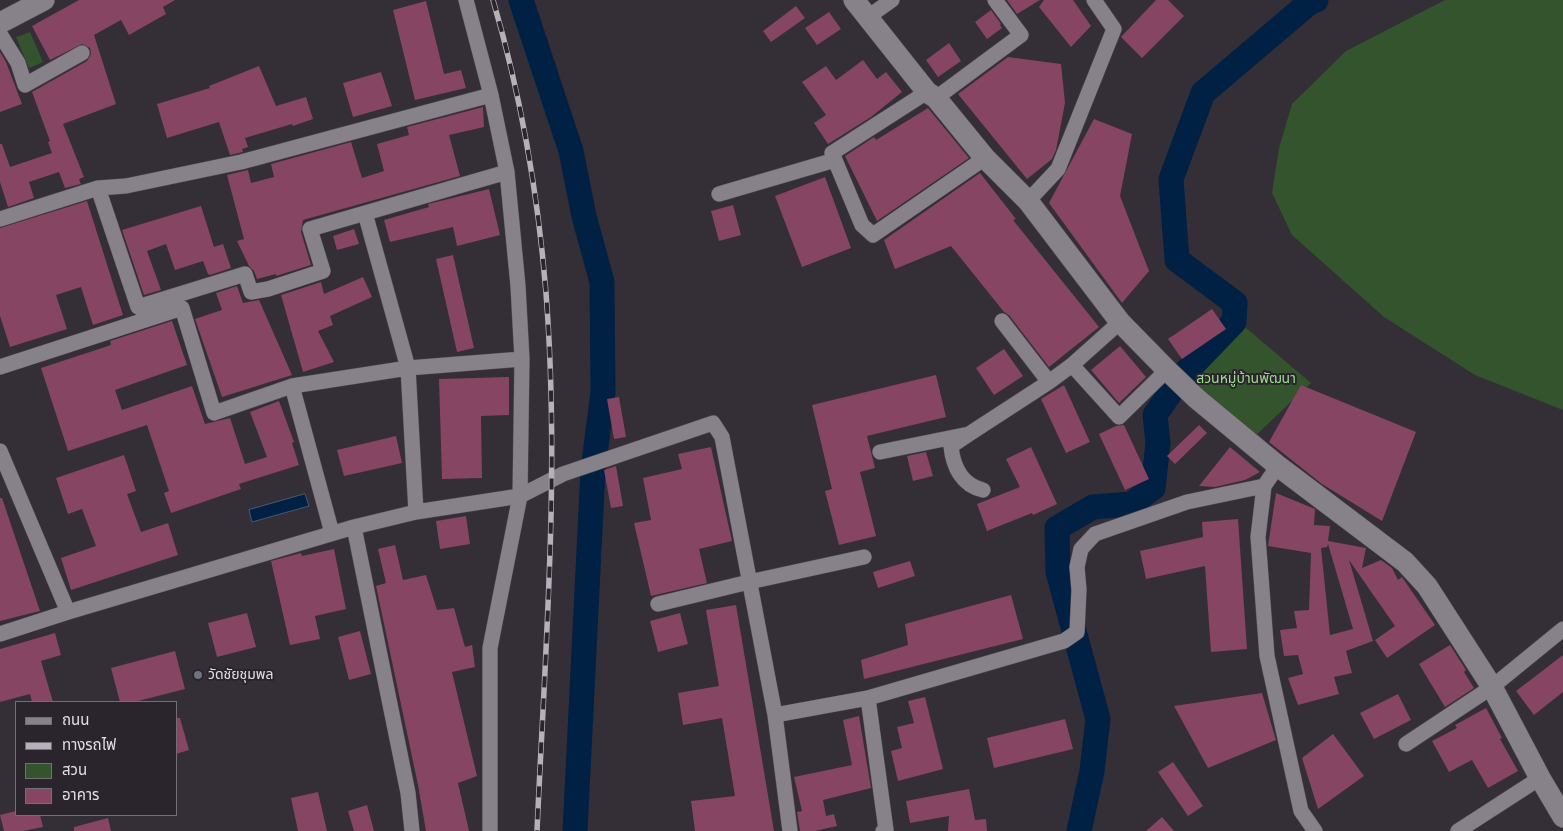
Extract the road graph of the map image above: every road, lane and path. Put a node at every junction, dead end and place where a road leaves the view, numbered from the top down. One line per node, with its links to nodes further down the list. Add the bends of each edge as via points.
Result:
1 (44, 0): 8 (street)
2 (466, 0): 11 (street)
3 (854, 0): 7 (street)
4 (892, 0): 7 (street)
5 (995, 0): 12 (street, via 1021,35)
6 (1094, 0): 18 (street, via 1114,29 1058,168)
7 (868, 17): 12 (street)
8 (0, 24)
9 (0, 34): 10 (street, via 18,63 25,85)
10 (82, 53)
11 (491, 95): 15 (street); 16 (street, via 242,162 126,186)
12 (931, 95): 13 (street); 14 (street, via 832,154)
13 (985, 158): 14 (street, via 873,235 862,225); 18 (street)
14 (835, 160): 17 (street)
15 (507, 172): 19 (street); 23 (street)
16 (98, 188): 19 (street, via 138,308 245,274 251,292 324,271 310,229); 20 (street)
17 (719, 194)
18 (1028, 201): 22 (street)
19 (365, 213): 26 (street)
20 (0, 219)
21 (1002, 321): 28 (street)
22 (1120, 322): 24 (street); 27 (street)
23 (522, 359): 26 (street); 36 (street)
24 (1072, 365): 27 (street, via 1119,417); 28 (street)
25 (0, 367): 29 (street, via 182,308 214,413)
26 (408, 368): 29 (street); 37 (street)
27 (1169, 372): 33 (street)
28 (1049, 382): 30 (street)
29 (292, 386): 39 (street)
30 (969, 434): 32 (street); 35 (street, via 951,446 952,458 964,481)
31 (0, 451): 43 (street)
32 (880, 452)
33 (1278, 466): 34 (street); 46 (street, via 1405,562 1427,586)
34 (1264, 486): 47 (street, via 1188,502 1095,534 1081,548 1072,635); 56 (street, via 1258,537 1267,656 1301,811)
35 (984, 490)
36 (520, 496): 37 (street); 41 (street, via 563,474 713,423 722,437); 53 (street, via 490,648)
37 (416, 512): 38 (street)
38 (354, 527): 39 (street); 52 (street, via 408,794)
39 (332, 533): 43 (street)
40 (864, 557): 41 (street)
41 (749, 582): 42 (street); 48 (street)
42 (658, 604)
43 (68, 612): 45 (street)
44 (1563, 629): 46 (street)
45 (0, 634)
46 (1492, 687): 49 (street); 50 (street)
47 (868, 698): 48 (street); 55 (street, via 886,830)
48 (775, 715): 54 (street)
49 (1406, 744)
50 (1540, 778): 51 (street); 57 (street)
51 (1563, 817)
52 (412, 831)
53 (490, 831)
54 (790, 831)
55 (883, 831)
56 (1315, 831)
57 (1458, 831)

